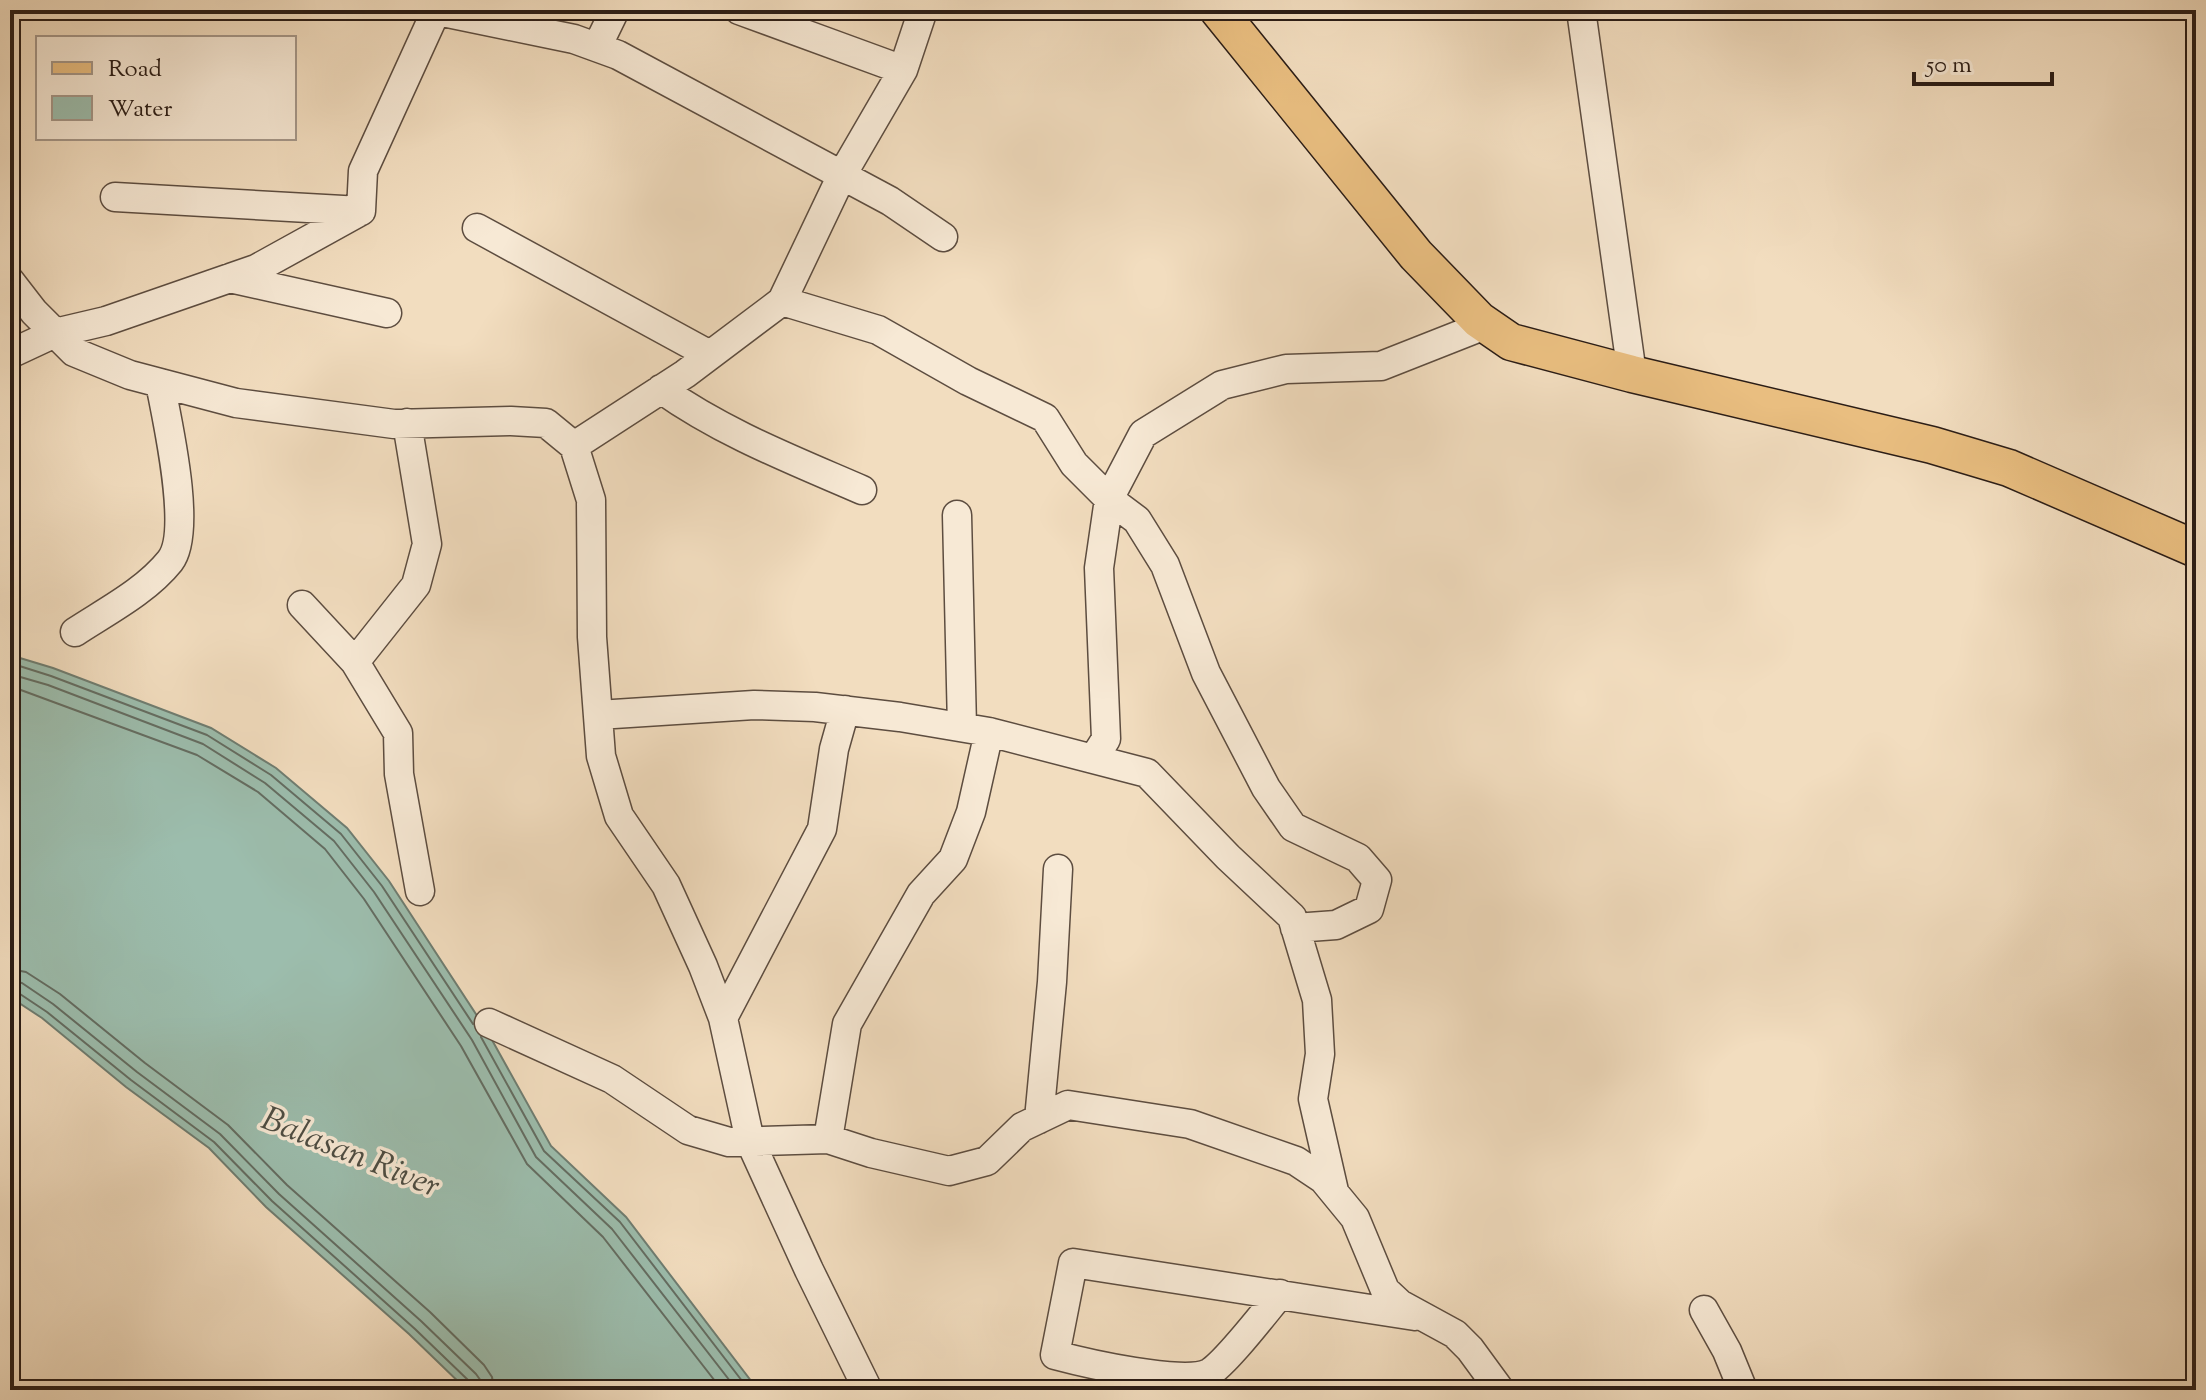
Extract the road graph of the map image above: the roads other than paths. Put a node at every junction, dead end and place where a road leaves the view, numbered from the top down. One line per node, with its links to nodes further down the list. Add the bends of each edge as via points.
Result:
1 (434, 10): 7 (street); 11 (street, via 363,171)
2 (615, 10): 7 (street)
3 (739, 10): 8 (street)
4 (923, 10): 8 (street)
5 (1218, 10): 18 (main road, via 1416,255)
6 (1581, 10): 22 (street)
7 (597, 47): 9 (street)
8 (903, 70): 9 (street)
9 (842, 175): 13 (street); 16 (street)
10 (115, 197): 11 (street)
11 (361, 211): 14 (street)
12 (477, 228): 21 (street)
13 (943, 237)
14 (230, 278): 17 (street); 19 (street)
15 (10, 281): 19 (street)
16 (782, 301): 21 (street); 28 (street, via 878,330 1045,418 1074,464)
17 (387, 313)
18 (1485, 325): 22 (main road, via 1511,342); 28 (street, via 1381,366 1286,369 1222,385 1143,434)
19 (55, 333): 20 (street); 23 (street, via 74,352)
20 (10, 354)
21 (710, 355): 24 (street)
22 (1632, 374): 30 (main road, via 2009,468)
23 (160, 383): 25 (street, via 236,403); 32 (street, via 181,516 173,559 141,588)
24 (661, 389): 26 (street); 27 (street, via 756,444)
25 (407, 423): 26 (street, via 546,423); 33 (street, via 427,544 416,585)
26 (574, 446): 35 (street, via 591,500)
27 (862, 490)
28 (1109, 499): 37 (street, via 1099,568 1106,739); 40 (street, via 1137,520 1165,565 1206,673 1293,827 1358,858 1377,880 1369,909 1336,925)
29 (957, 515): 36 (street)
30 (2196, 549)
31 (302, 605): 33 (street)
32 (75, 632)
33 (355, 662): 39 (street, via 398,733 399,774)
34 (845, 710): 35 (street, via 754,705); 36 (street); 41 (street, via 822,829)
35 (598, 715): 41 (street, via 601,756 619,816 666,885)
36 (976, 729): 37 (street); 44 (street, via 971,812 953,859 921,894 847,1024)
37 (1094, 758): 40 (street, via 1147,773 1292,917)
38 (1058, 869): 43 (street)
39 (420, 891)
40 (1295, 928): 46 (street, via 1317,1000 1320,1054 1313,1099)
41 (723, 1018): 45 (street)
42 (489, 1023): 45 (street, via 612,1079 688,1130 729,1142)
43 (1039, 1119): 44 (street, via 1022,1127 987,1161 949,1171); 46 (street, via 1068,1105 1190,1124 1296,1161)
44 (828, 1139): 45 (street)
45 (750, 1141): 50 (street)
46 (1334, 1191): 49 (street, via 1359,1224 1380,1283)
47 (1280, 1294): 47 (street, via 1214,1369 1198,1377 1055,1355 1073,1263); 49 (street)
48 (1704, 1310): 52 (street)
49 (1420, 1317): 51 (street, via 1462,1341)
50 (868, 1390)
51 (1500, 1390)
52 (1743, 1390)

